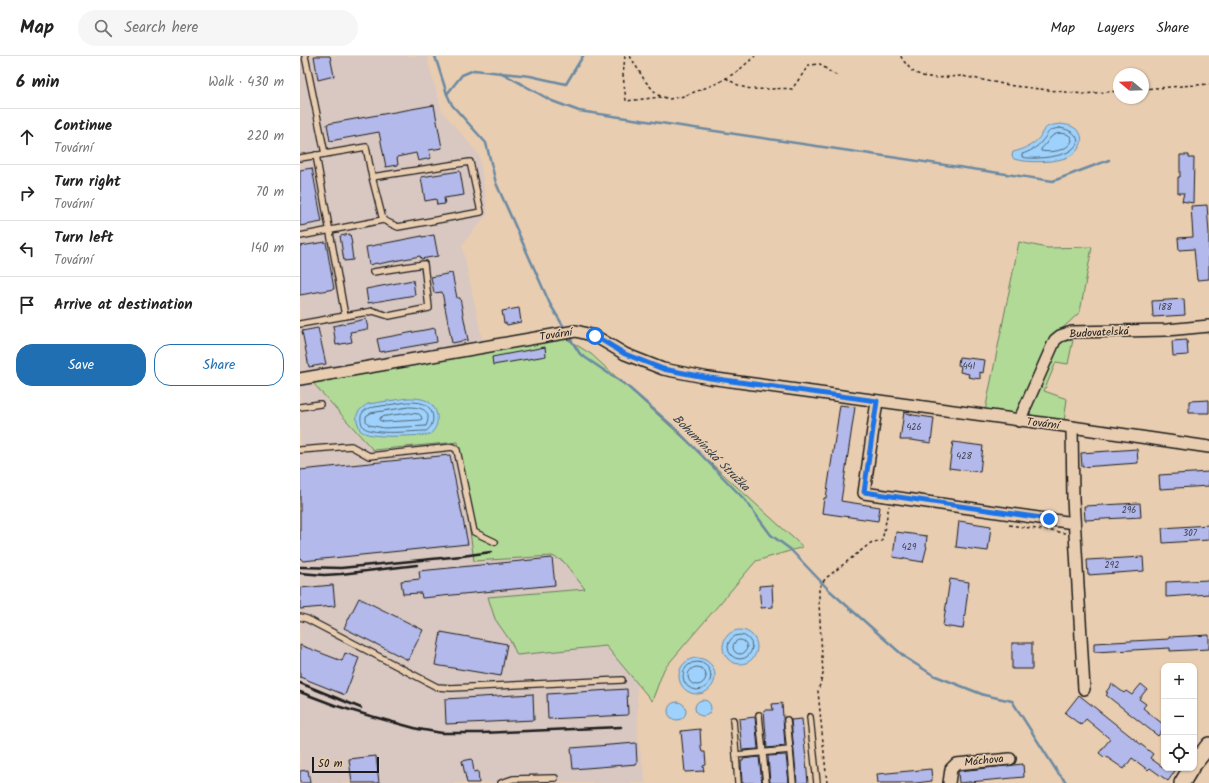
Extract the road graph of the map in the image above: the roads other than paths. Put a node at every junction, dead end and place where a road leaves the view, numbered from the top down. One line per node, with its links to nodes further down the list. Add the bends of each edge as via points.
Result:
1 (305, 56): 2 (lane)
2 (325, 154): 3 (lane); 5 (lane, via 366,147)
3 (316, 156): 4 (lane); 7 (lane)
4 (300, 158)
5 (372, 177): 6 (lane); 6 (lane, via 470,162 481,212 398,227)
6 (383, 220): 7 (lane)
7 (330, 230): 8 (lane); 10 (lane)
8 (300, 236)
9 (373, 272): 10 (lane, via 424,264 429,308 389,316 374,311)
10 (346, 316): 11 (lane)
11 (300, 324)
12 (1209, 326): 17 (street, Budovatelská, via 1167,330 1072,332 1060,336 1055,340)
13 (300, 379): 14 (street, Tovární, via 576,331 595,336 625,354 663,369)
14 (877, 401): 17 (street, Tovární); 21 (street, via 864,492)
15 (320, 404): 16 (lane)
16 (300, 407)
17 (1019, 421): 18 (street, Tovární)
18 (1072, 427): 19 (street, Tovární); 21 (street)
19 (1209, 448)
20 (300, 450): 22 (lane, via 351,446 369,456 453,447 457,450 474,532)
21 (1074, 523): 25 (street)
22 (495, 542)
23 (300, 617): 24 (lane, via 437,686 451,688)
24 (622, 680)
25 (1084, 689)
26 (759, 715): 32 (lane)
27 (810, 717): 42 (lane)
28 (733, 720): 33 (lane)
29 (788, 720): 31 (lane)
30 (1209, 745): 35 (main road)
31 (790, 750): 32 (lane); 41 (lane)
32 (763, 752): 33 (lane); 40 (lane)
33 (736, 755): 39 (lane)
34 (1010, 758): 43 (street, Máchova, via 956,764 951,769)
35 (1197, 760)
36 (1189, 771): 44 (main road)
37 (554, 778): 38 (lane, via 513,779)
38 (501, 783)
39 (738, 783)
40 (766, 783)
41 (793, 783)
42 (817, 783)
43 (949, 783)
44 (1182, 783)

